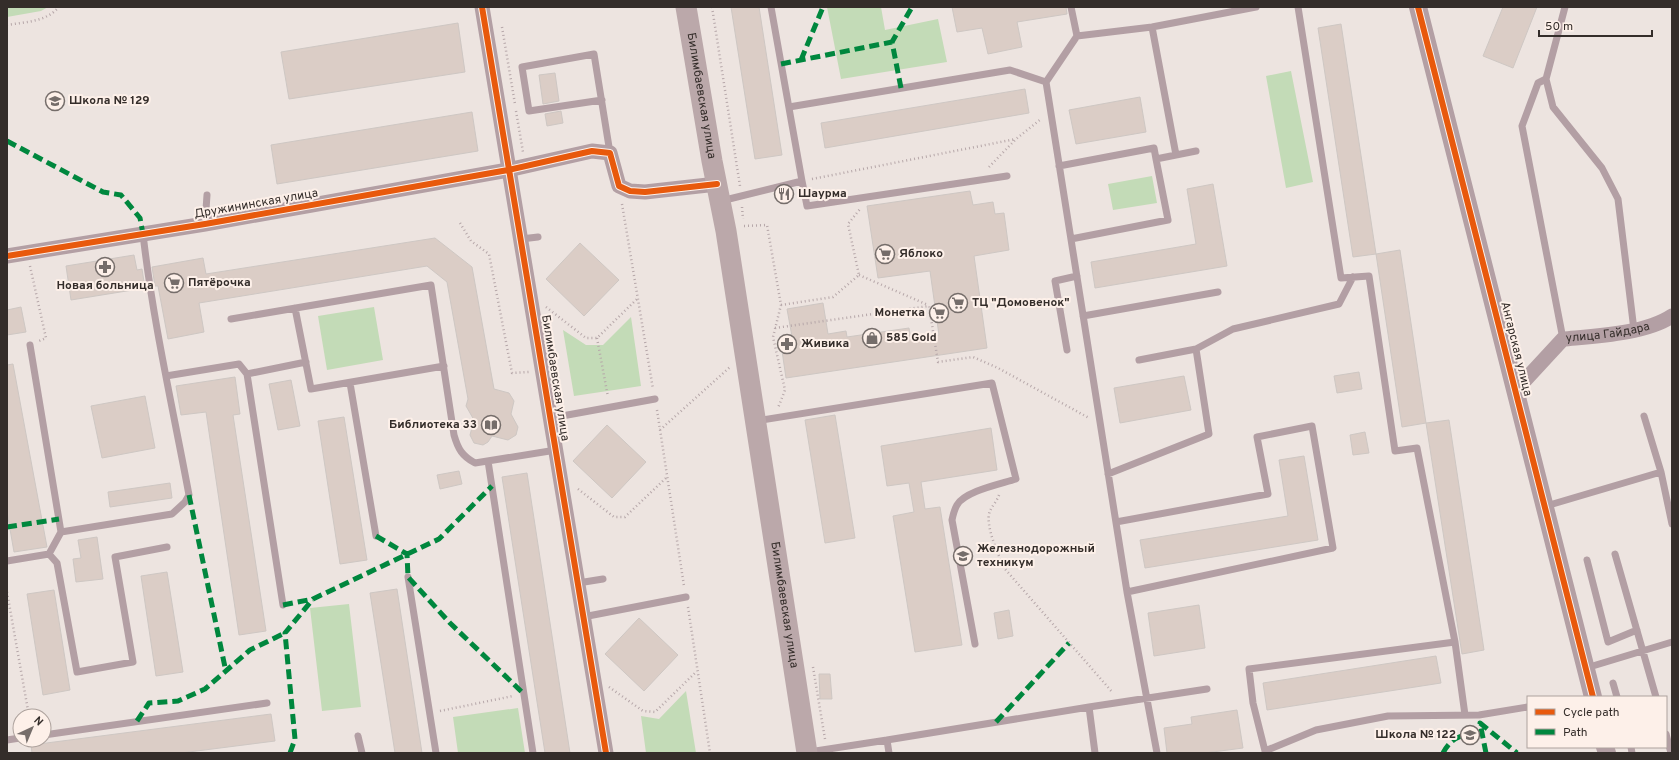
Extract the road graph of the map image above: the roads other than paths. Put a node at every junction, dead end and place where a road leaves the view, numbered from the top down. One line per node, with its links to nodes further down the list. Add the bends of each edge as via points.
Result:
1 (482, 7): 20 (street, Билимбаевская улица)
2 (686, 7): 23 (main road, Билимбаевская улица)
3 (771, 7): 14 (lane)
4 (1071, 7): 10 (lane)
5 (1256, 7): 9 (lane)
6 (1298, 7): 32 (lane, via 1341,278)
7 (1418, 7): 49 (street, Ангарская улица)
8 (1565, 7): 11 (lane)
9 (1152, 27): 10 (lane); 17 (lane)
10 (1077, 36): 12 (lane)
11 (1546, 79): 38 (lane, via 1553,108 1602,168 1618,199); 39 (lane, via 1538,83 1522,126)
12 (1046, 82): 14 (lane, via 1010,70); 19 (lane)
13 (602, 100): 13 (lane, via 594,54 522,67 529,111); 16 (lane)
14 (789, 107): 22 (lane)
15 (1196, 151): 17 (lane)
16 (610, 153): 20 (street, Дружининская улица, via 592,151); 23 (street, via 619,186 630,191)
17 (1176, 155): 18 (lane)
18 (1156, 159): 19 (lane, via 1154,148); 29 (lane, via 1168,220)
19 (1059, 166): 29 (lane)
20 (508, 170): 25 (street, Дружининская улица); 28 (street, Билимбаевская улица)
21 (1007, 176): 22 (lane, via 807,206)
22 (802, 181): 23 (lane, via 741,196)
23 (719, 192): 53 (main road, Билимбаевская улица)
24 (207, 195): 25 (lane)
25 (205, 224): 26 (street, Дружининская улица)
26 (143, 234): 30 (street, Дружининская улица); 47 (lane)
27 (538, 237): 28 (lane)
28 (521, 239): 52 (street, Билимбаевская улица)
29 (1071, 239): 31 (lane)
30 (7, 256)
31 (1077, 276): 35 (lane); 41 (lane, via 1055,281)
32 (1353, 277): 42 (lane, via 1339,304 1234,330); 76 (lane, via 1369,276 1395,451 1417,448)
33 (1218, 292): 35 (lane)
34 (295, 308): 37 (lane); 44 (lane); 45 (lane, via 431,285)
35 (1083, 316): 57 (lane)
36 (1672, 316): 38 (street, улица Гайдара)
37 (230, 319)
38 (1634, 330): 39 (street, улица Гайдара)
39 (1563, 339): 49 (street, улица Гайдара)
40 (30, 345): 61 (lane)
41 (1067, 350)
42 (1196, 350): 43 (lane); 57 (lane, via 1209,434)
43 (1139, 360)
44 (306, 362): 46 (lane); 48 (lane, via 311,389)
45 (444, 366): 48 (lane); 55 (lane, via 458,448 465,457 475,463)
46 (247, 374): 47 (lane, via 239,364); 73 (lane)
47 (166, 376): 61 (lane, via 189,495 185,502 172,514)
48 (350, 382): 62 (lane)
49 (1515, 391): 58 (street, Ангарская улица)
50 (655, 399): 52 (lane)
51 (1644, 416): 56 (lane)
52 (551, 418): 54 (street, Билимбаевская улица)
53 (765, 419): 78 (lane, via 992,383 1016,479 963,498 957,504 952,520); 100 (main road, Билимбаевская улица)
54 (556, 450): 55 (lane); 70 (street, Билимбаевская улица)
55 (488, 461): 98 (lane)
56 (1660, 472): 58 (lane); 60 (lane)
57 (1108, 474): 59 (lane)
58 (1546, 506): 80 (street, Ангарская улица)
59 (1116, 522): 71 (lane); 71 (lane, via 1268,494 1257,437 1312,426 1334,548)
60 (1672, 524)
61 (61, 532): 64 (lane)
62 (376, 536)
63 (168, 548): 64 (lane, via 115,557 133,662 77,672 57,563)
64 (49, 554): 67 (lane)
65 (1615, 554): 75 (lane)
66 (1587, 560): 75 (lane, via 1608,642)
67 (7, 561)
68 (408, 577): 97 (lane)
69 (604, 579): 70 (lane)
70 (578, 583): 74 (street, Билимбаевская улица)
71 (1127, 592): 86 (lane)
72 (686, 597): 74 (lane)
73 (282, 606)
74 (583, 617): 99 (street, Билимбаевская улица)
75 (1637, 630): 79 (lane)
76 (1455, 642): 90 (lane); 95 (lane, via 1249,669 1253,703)
77 (1672, 642): 79 (lane)
78 (975, 644)
79 (1643, 651): 80 (lane); 85 (lane)
80 (1586, 668): 83 (street, Ангарская улица)
81 (1613, 684): 84 (lane)
82 (1207, 689): 86 (lane)
83 (1589, 696)
84 (1616, 696)
85 (1656, 696)
86 (1146, 699): 88 (lane); 103 (lane)
87 (268, 703): 91 (lane)
88 (1089, 707): 94 (lane); 102 (lane)
89 (1527, 707): 90 (lane)
90 (1466, 715): 95 (lane, via 1388,716 1316,730)
91 (52, 734)
92 (358, 736): 96 (lane)
93 (1667, 738): 104 (lane)
94 (887, 740): 100 (lane); 101 (lane)
95 (1265, 752)
96 (362, 753)
97 (436, 753)
98 (533, 753)
99 (606, 753)
100 (807, 753)
101 (889, 753)
102 (1096, 753)
103 (1157, 753)
104 (1671, 753)

